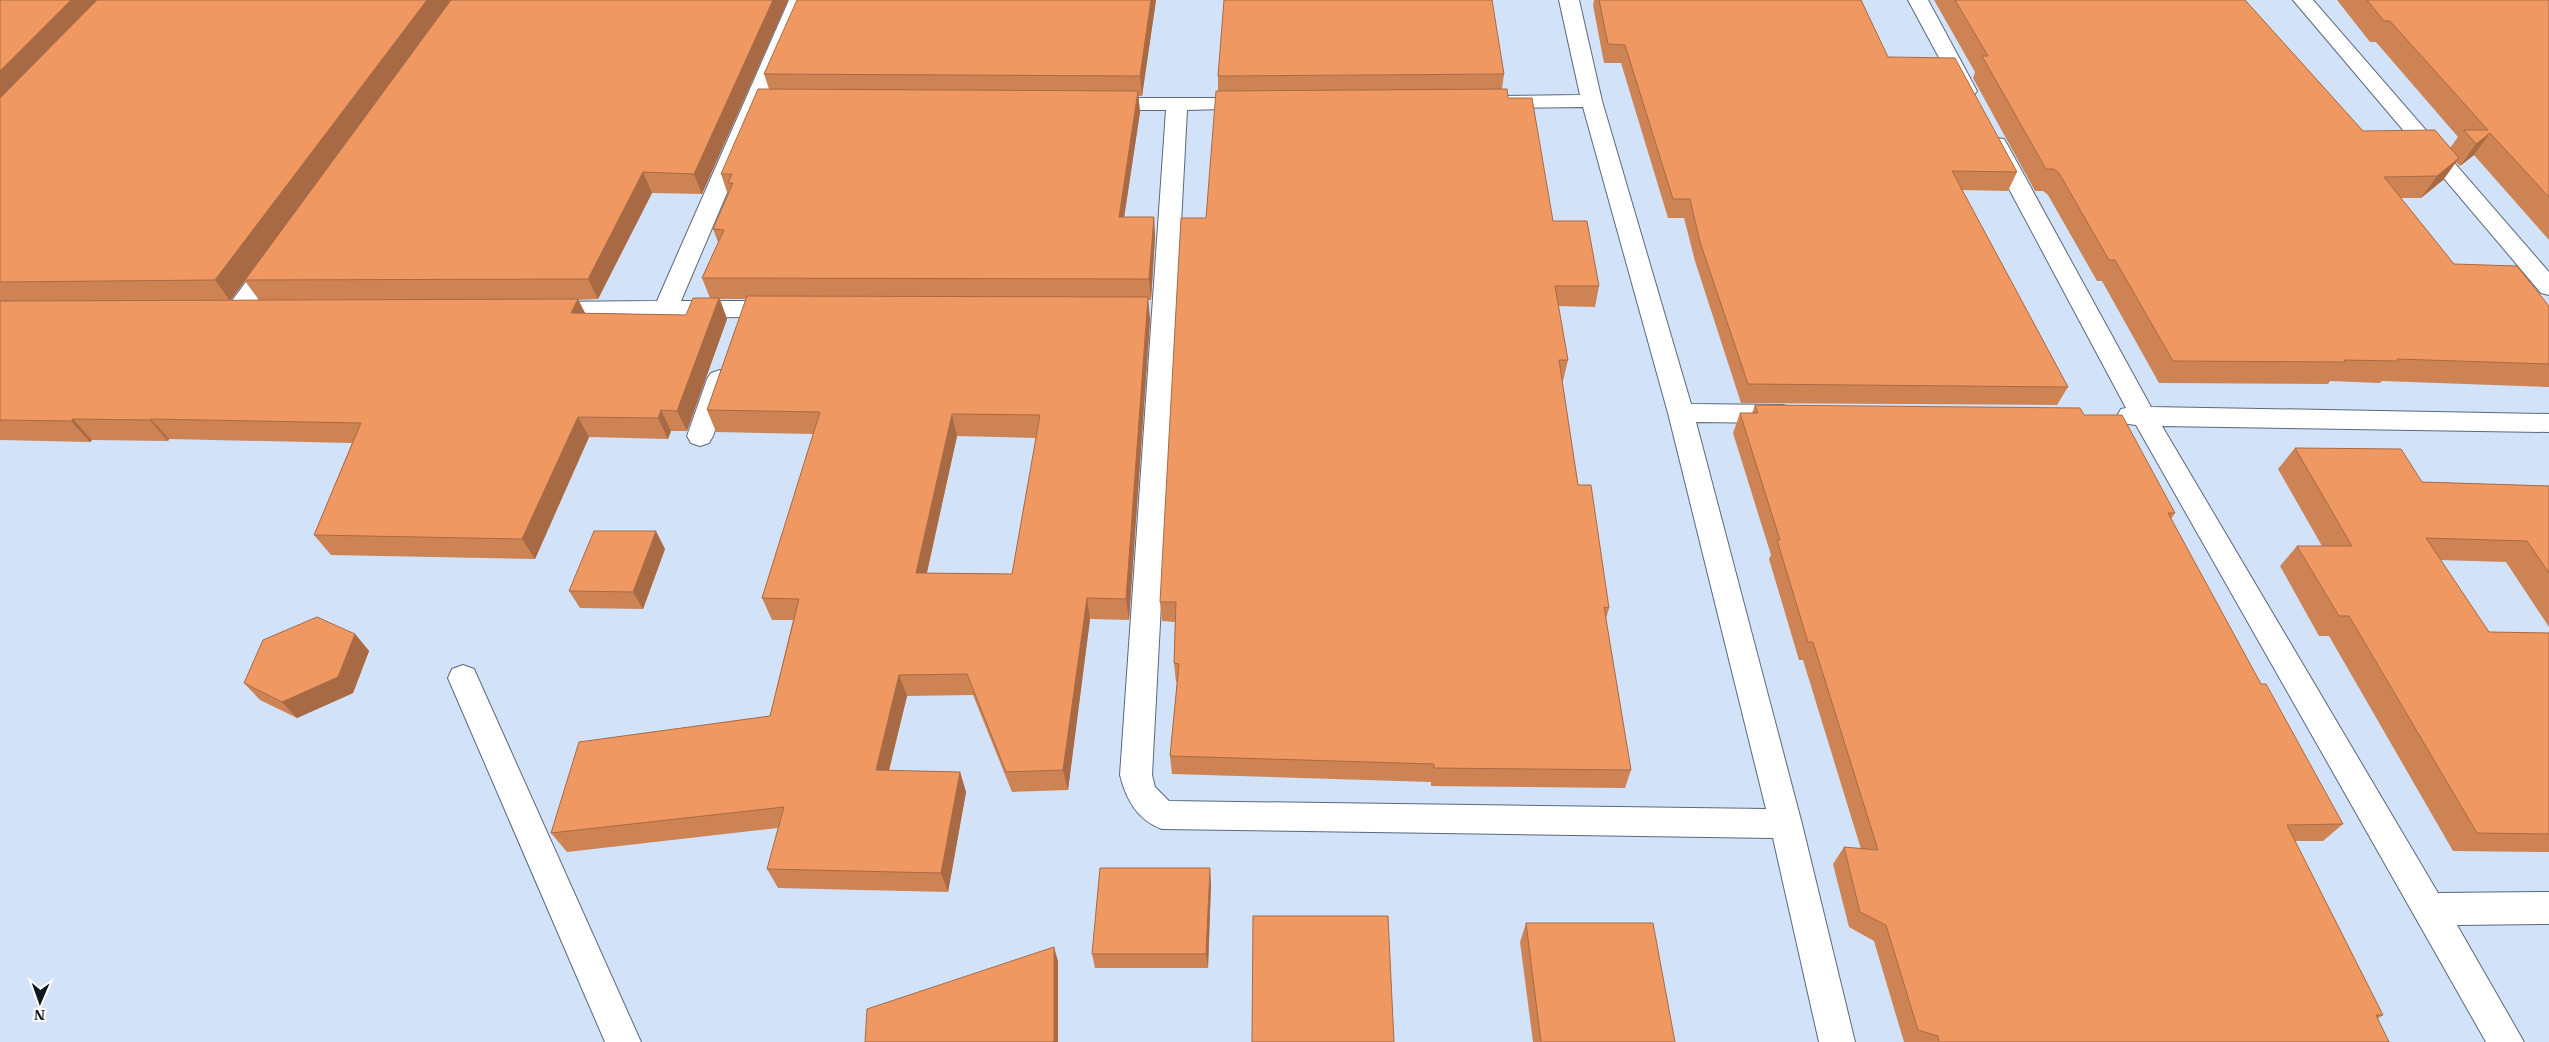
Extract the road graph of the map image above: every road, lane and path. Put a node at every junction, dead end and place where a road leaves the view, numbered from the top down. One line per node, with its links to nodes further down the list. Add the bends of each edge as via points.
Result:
1 (799, 0): 12 (street, via 766,102)
2 (1569, 0): 6 (street)
3 (1918, 0): 20 (street)
4 (2303, 0): 11 (street)
5 (1473, 102): 6 (street)
6 (1592, 102): 17 (street)
7 (1276, 103): 9 (street)
8 (1079, 104): 9 (street)
9 (1177, 104): 24 (street, via 1156,310 1136,775 1141,794 1162,815)
10 (289, 240): 16 (street, via 227,312)
11 (2549, 287)
12 (666, 309): 13 (street); 15 (street)
13 (745, 309): 14 (street); 22 (street)
14 (804, 309)
15 (526, 310)
16 (267, 312)
17 (1681, 413): 18 (street); 24 (street)
18 (1809, 414)
19 (2105, 416): 20 (street)
20 (2144, 417): 21 (street); 26 (street)
21 (2549, 423)
22 (700, 436)
23 (463, 678): 27 (street)
24 (1786, 824): 28 (street)
25 (2549, 908): 26 (street)
26 (2429, 909): 29 (street)
27 (623, 1042)
28 (1837, 1042)
29 (2506, 1042)

